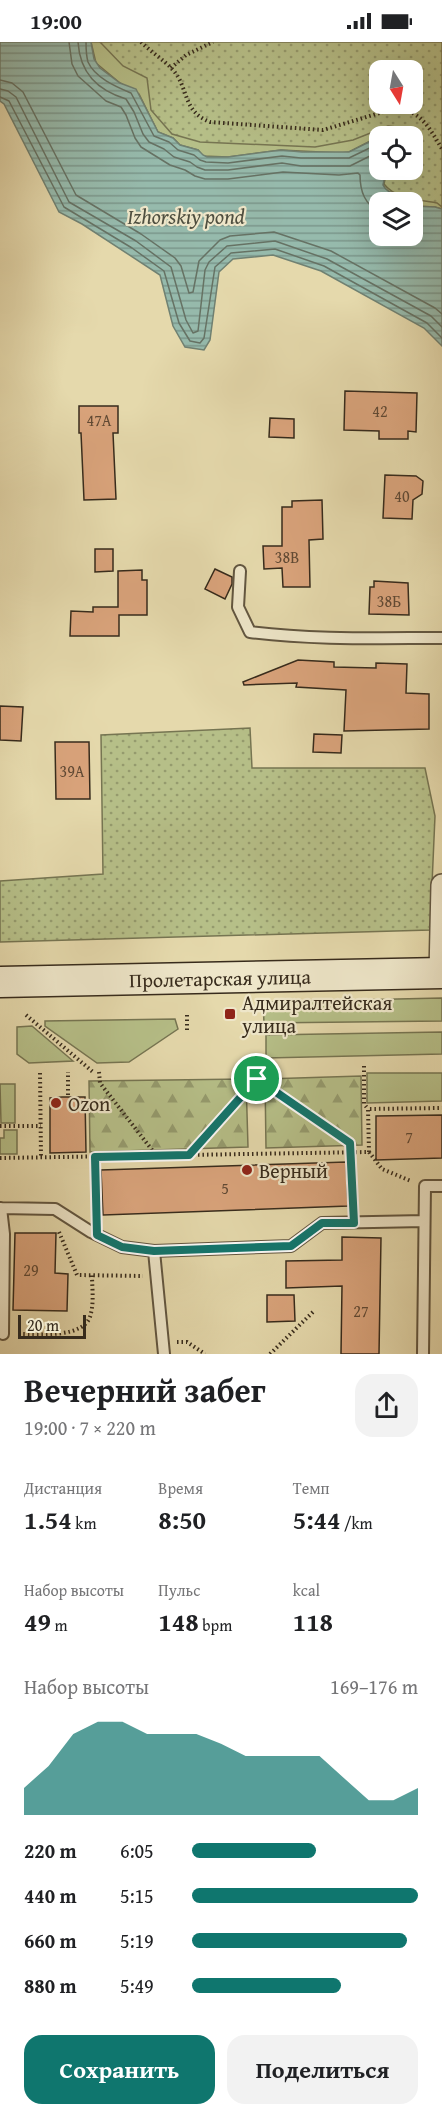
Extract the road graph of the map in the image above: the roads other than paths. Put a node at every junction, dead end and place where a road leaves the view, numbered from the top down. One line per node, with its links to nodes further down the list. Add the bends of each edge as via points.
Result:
1 (240, 571): 2 (lane, via 238,607 250,632)
2 (442, 639)
3 (442, 885): 4 (street)
4 (441, 973): 5 (main road, Пролетарская улица)
5 (0, 982)
6 (442, 1186): 8 (lane, via 425,1186)
7 (0, 1208): 9 (lane, via 55,1209 122,1247); 10 (lane, via 4,1234)
8 (424, 1221): 9 (lane, via 322,1223 291,1246); 12 (lane)
9 (154, 1251): 11 (lane)
10 (3, 1334)
11 (164, 1349)
12 (423, 1354)

